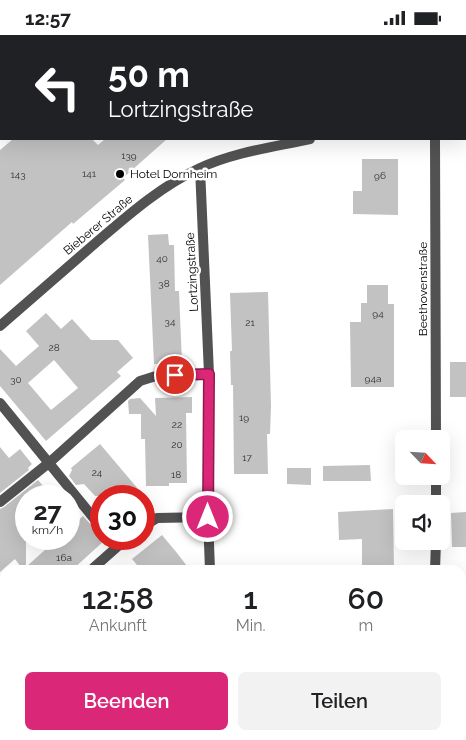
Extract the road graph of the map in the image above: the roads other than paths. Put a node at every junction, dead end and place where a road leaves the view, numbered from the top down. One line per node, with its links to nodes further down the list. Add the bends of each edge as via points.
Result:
1 (306, 140): 3 (street, Bieberer Straße, via 239,155)
2 (435, 140): 7 (street, Beethovenstraße)
3 (200, 168): 4 (street, Bieberer Straße, via 152,196); 5 (street, Lortzingstraße)
4 (0, 326)
5 (209, 374): 8 (street, via 159,375 140,381); 11 (street, Lortzingstraße)
6 (0, 403): 8 (street)
7 (436, 430)
8 (50, 462): 9 (street); 10 (street)
9 (0, 501)
10 (90, 513)
11 (208, 517): 12 (street); 16 (street, Lortzingstraße)
12 (155, 520)
13 (108, 550): 15 (street)
14 (436, 550): 17 (street)
15 (95, 565)
16 (210, 565)
17 (436, 565)

